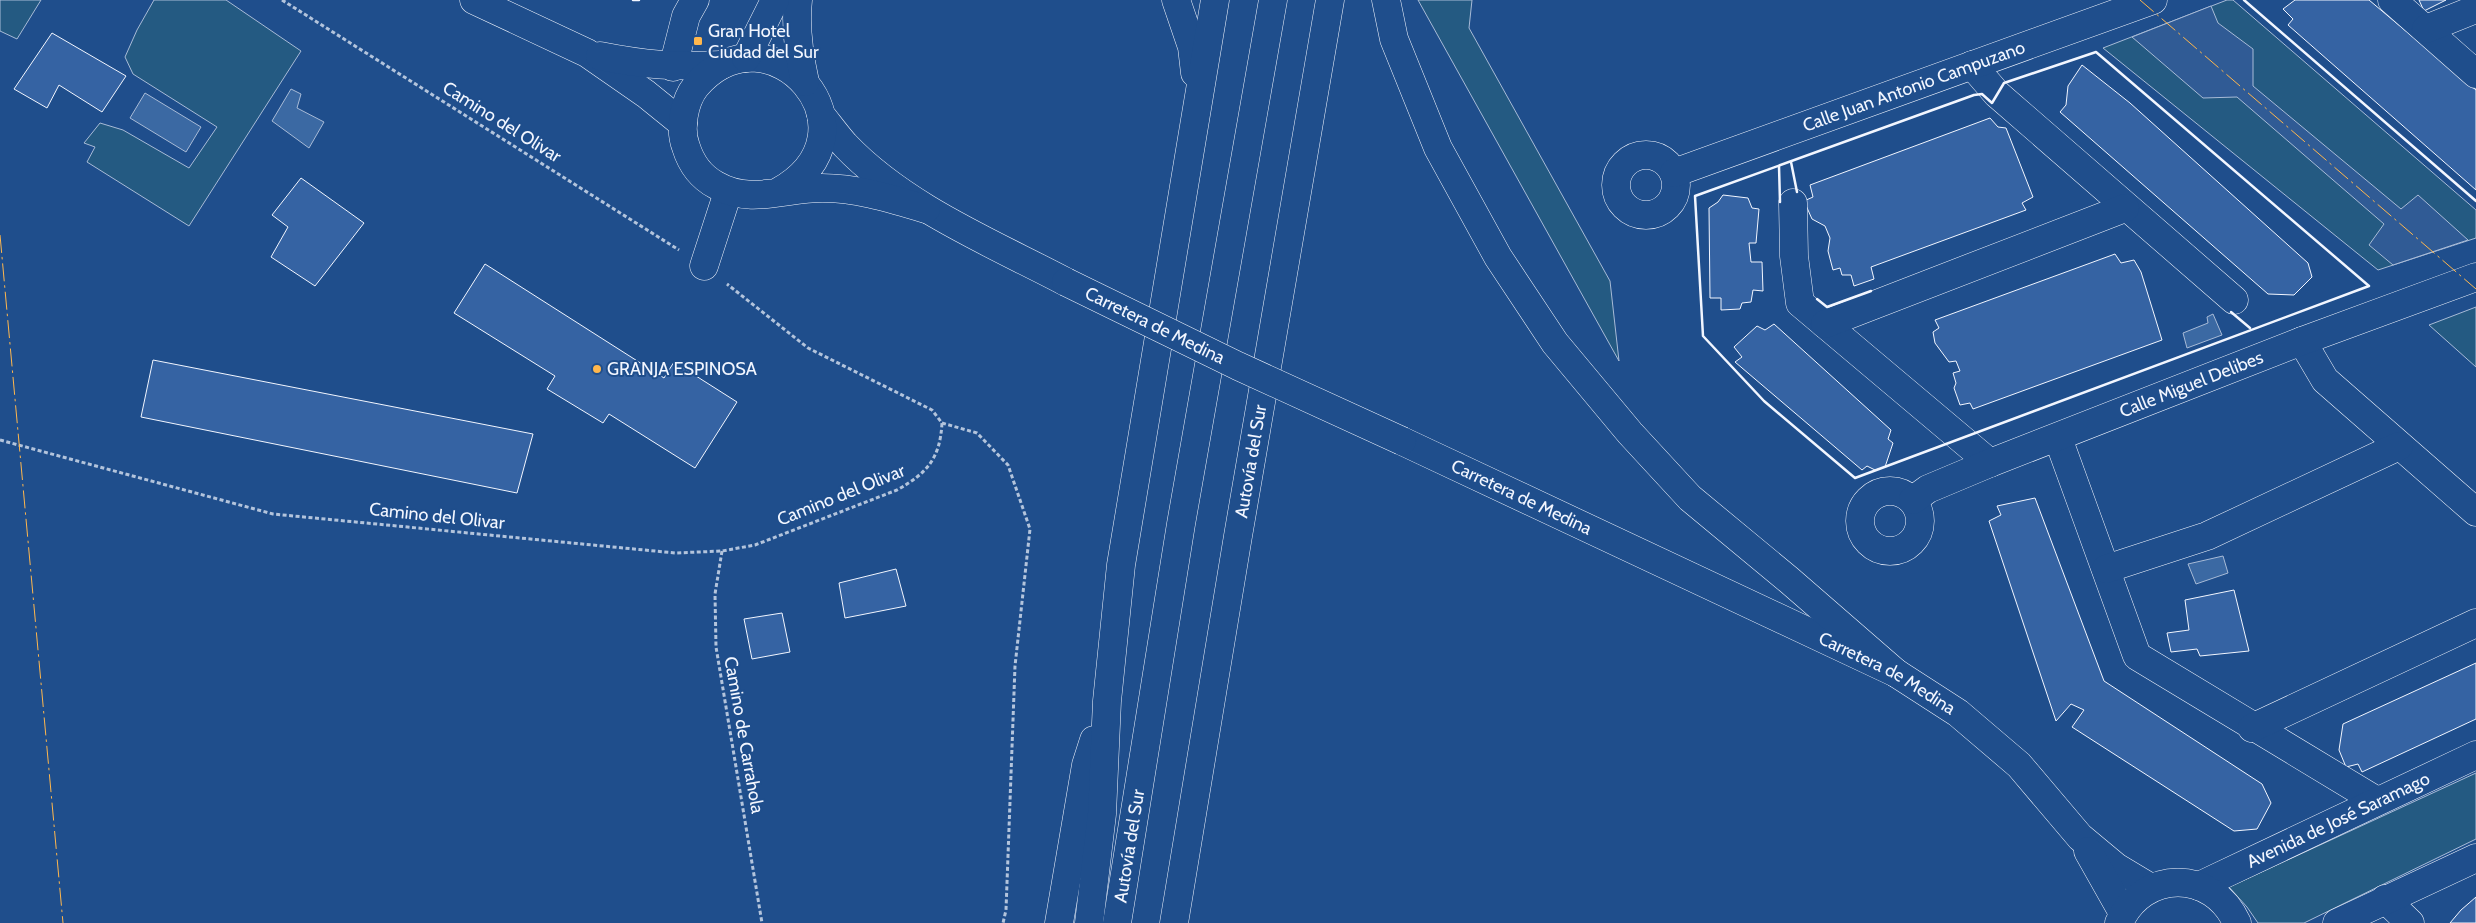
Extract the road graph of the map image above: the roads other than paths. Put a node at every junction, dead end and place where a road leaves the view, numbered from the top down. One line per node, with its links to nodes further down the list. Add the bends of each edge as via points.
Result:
1 (474, 0): 14 (main road)
2 (695, 0): 17 (main road, via 686,16)
3 (776, 0): 15 (main road)
4 (798, 0): 19 (main road, via 799,48)
5 (1176, 0): 20 (main road, via 1192,47)
6 (1215, 0): 20 (main road)
7 (1273, 0): 54 (main road, Autovía del Sur, via 1180,524)
8 (1330, 0): 55 (main road, Autovía del Sur)
9 (1386, 0): 41 (main road, via 1394,39 1438,148 1498,257 1555,343 1630,433 1690,498)
10 (2153, 0): 16 (main road, Calle Juan Antonio Campuzano)
11 (2392, 0): 13 (main road)
12 (2476, 9): 13 (main road)
13 (2426, 29): 18 (main road)
14 (587, 53): 17 (main road, via 644,65); 22 (main road)
15 (733, 62): 17 (main road); 19 (main road, via 768,59 789,67); 22 (main road, via 706,75 686,106)
16 (1972, 66): 23 (main road, Calle Juan Antonio Campuzano); 27 (main road, via 1997,94)
17 (673, 67)
18 (2476, 74)
19 (805, 82): 21 (main road, via 816,98)
20 (1197, 94): 42 (main road, via 1121,565)
21 (821, 116): 25 (main road, via 822,135 810,166 795,183); 28 (main road, via 846,146)
22 (683, 124): 24 (main road, via 685,146 694,166 709,181)
23 (1674, 173)
24 (728, 192): 25 (main road, via 745,196); 29 (main road)
25 (778, 192): 28 (main road, via 822,188 871,192)
26 (1793, 203): 32 (main road, via 1794,256 1800,302)
27 (2125, 208): 31 (main road); 32 (main road)
28 (926, 209): 41 (main road, Carretera de Medina, bridge, via 1238,366)
29 (704, 266)
30 (2476, 277): 33 (main road, Calle Miguel Delibes)
31 (2234, 300)
32 (1825, 324): 36 (main road)
33 (2302, 341): 34 (main road, Calle Miguel Delibes); 35 (main road, via 2325,380)
34 (2058, 438): 36 (main road, Calle Miguel Delibes); 39 (main road)
35 (2399, 446): 38 (main road); 39 (main road, via 2207,536)
36 (1990, 464): 37 (main road, Calle Miguel Delibes, via 1928,489)
37 (1913, 500)
38 (2476, 512)
39 (2106, 569): 43 (main road, via 2137,656)
40 (2476, 623): 43 (main road)
41 (1896, 673): 46 (main road, Carretera de Medina, via 1958,713 2019,765)
42 (1107, 701): 52 (main road, via 1086,765); 53 (main road, via 1102,814)
43 (2252, 728): 45 (main road)
44 (2476, 755): 45 (main road, Avenida de José Saramago)
45 (2377, 801): 48 (main road, Avenida de José Saramago)
46 (2080, 837): 49 (main road, Carretera de Medina, via 2116,867); 51 (main road, Carretera de Medina)
47 (2476, 858): 50 (main road)
48 (2199, 886): 49 (main road, via 2183,882); 56 (main road, via 2217,896 2232,911)
49 (2151, 888): 51 (main road, via 2140,895)
50 (2385, 899): 57 (main road); 58 (main road)
51 (2121, 918)
52 (1059, 923)
53 (1089, 923)
54 (1117, 923)
55 (1174, 923)
56 (2237, 923)
57 (2336, 923)
58 (2410, 923)

